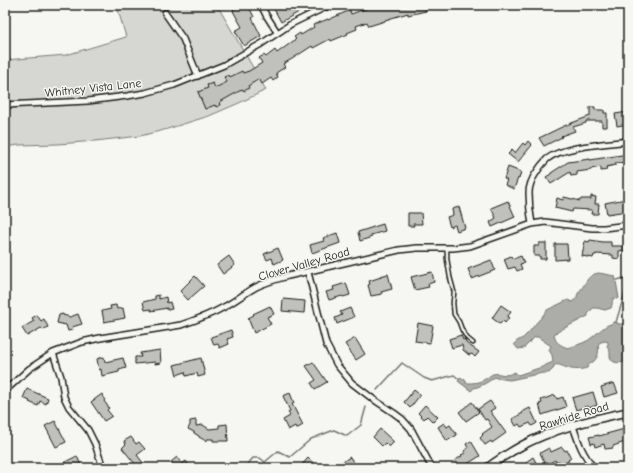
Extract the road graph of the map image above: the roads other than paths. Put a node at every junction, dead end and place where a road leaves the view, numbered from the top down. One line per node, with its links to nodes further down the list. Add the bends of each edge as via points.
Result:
1 (260, 5): 4 (street)
2 (330, 5): 4 (street, Whitney Vista Lane)
3 (165, 13): 5 (street, via 183,39)
4 (277, 32): 5 (street, Whitney Vista Lane, via 224,65)
5 (198, 76): 6 (street, Whitney Vista Lane, via 174,85 127,96)
6 (5, 105)
7 (628, 141): 8 (street, via 568,149 548,158 533,178 529,192)
8 (532, 224): 9 (street, Clover Valley Road, via 545,222 604,228); 10 (street, Clover Valley Road, via 470,246)
9 (628, 225)
10 (447, 248): 11 (street, Clover Valley Road, via 399,250); 12 (lane, via 454,292 454,314 467,338)
11 (308, 272): 13 (street, Clover Valley Road, via 263,284 201,319 181,325 82,342); 18 (street, via 326,344 337,365 352,383 402,419)
12 (474, 343)
13 (53, 353): 14 (street, Clover Valley Road, via 29,369); 17 (street, via 64,397 88,430)
14 (5, 391)
15 (628, 412): 16 (street, Rawhide Road)
16 (573, 426): 19 (street, Rawhide Road, via 523,445); 20 (street, via 582,452)
17 (104, 468)
18 (432, 468)
19 (487, 468)
20 (594, 468)

